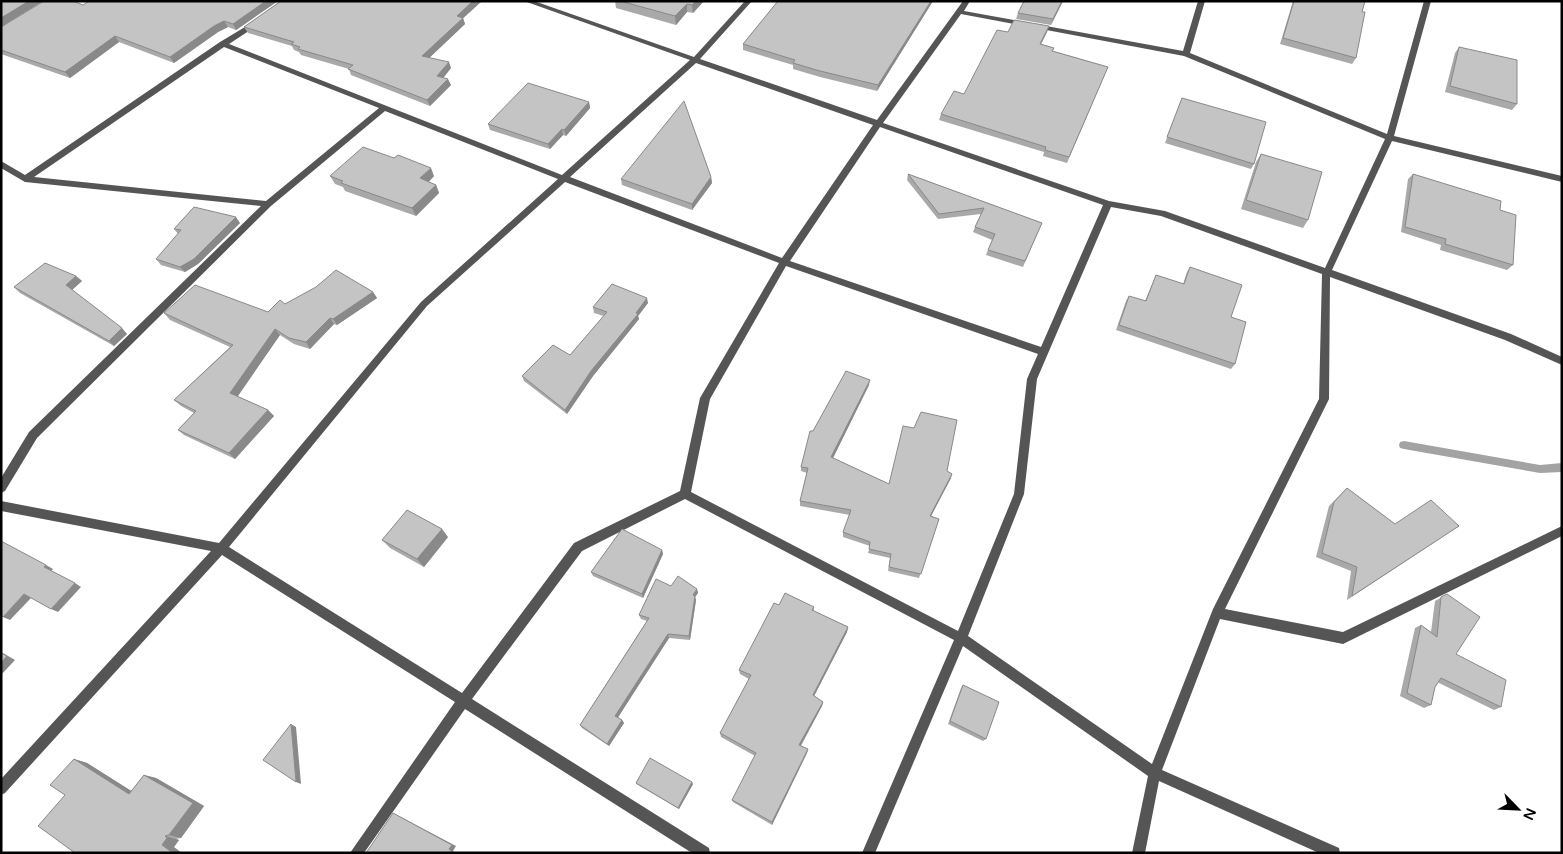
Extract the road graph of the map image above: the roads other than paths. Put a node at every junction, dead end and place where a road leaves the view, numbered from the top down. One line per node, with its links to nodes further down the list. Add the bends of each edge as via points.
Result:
1 (527, 1): 10 (street)
2 (749, 1): 10 (street)
3 (967, 1): 6 (street)
4 (1202, 1): 9 (street)
5 (1428, 1): 13 (street)
6 (960, 12): 9 (street); 12 (street)
7 (263, 17): 8 (street)
8 (223, 44): 11 (street); 16 (street)
9 (1186, 54): 13 (street)
10 (696, 59): 12 (street); 15 (street)
11 (384, 108): 15 (street); 18 (street)
12 (878, 124): 19 (street); 20 (street)
13 (1390, 138): 17 (street); 21 (street)
14 (1, 164): 16 (street)
15 (563, 178): 20 (street); 28 (street, via 424,304)
16 (25, 179): 18 (street)
17 (1562, 179)
18 (268, 204): 24 (street, via 33,435)
19 (1108, 204): 21 (street, via 1162,213); 22 (street)
20 (784, 262): 22 (street); 25 (street, via 704,398)
21 (1326, 274): 23 (street, via 1508,337); 29 (street, via 1324,399)
22 (1044, 352): 30 (street, via 1032,379 1019,494)
23 (1562, 361)
24 (1, 488)
25 (685, 494): 30 (street); 31 (street, via 578,547)
26 (1, 506): 28 (street)
27 (1562, 531): 29 (street, via 1343,638)
28 (221, 548): 31 (street); 33 (street)
29 (1217, 613): 32 (street)
30 (961, 638): 32 (street); 36 (street)
31 (463, 701): 34 (street); 35 (street)
32 (1155, 773): 37 (street); 38 (street)
33 (1, 789)
34 (356, 853)
35 (704, 853)
36 (868, 853)
37 (1138, 853)
38 (1334, 853)

